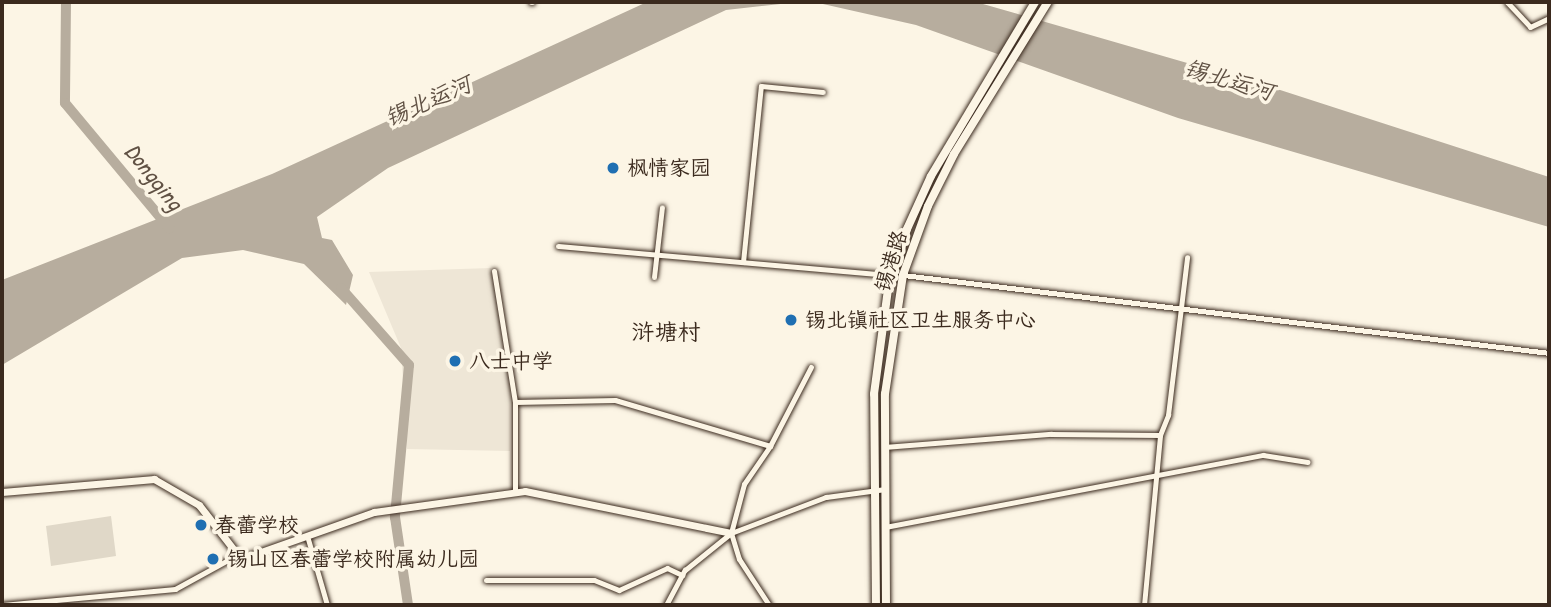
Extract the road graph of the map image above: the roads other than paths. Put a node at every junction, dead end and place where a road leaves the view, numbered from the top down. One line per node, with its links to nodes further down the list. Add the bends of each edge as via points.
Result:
1 (1507, 2): 4 (street, via 1530,27)
2 (1034, 3): 12 (main road, 锡港路, via 926,184)
3 (1046, 5): 13 (main road, 锡港路, via 940,181)
4 (1549, 18)
5 (823, 92): 10 (street, via 761,86)
6 (662, 207): 8 (street)
7 (558, 246): 8 (street)
8 (658, 254): 10 (street); 14 (street)
9 (1187, 257): 15 (street)
10 (743, 262): 12 (street)
11 (494, 271): 18 (street)
12 (891, 275): 24 (main road, 锡港路, via 874,394)
13 (903, 275): 15 (street); 21 (main road, 锡港路, via 889,345)
14 (654, 277)
15 (1180, 306): 16 (street); 19 (street, via 1168,415)
16 (1549, 353)
17 (811, 367): 20 (street)
18 (515, 402): 20 (street, via 615,400); 27 (street)
19 (1160, 435): 21 (street, via 1051,434); 23 (street)
20 (770, 446): 29 (street, via 744,484)
21 (884, 447): 25 (main road, 锡港路)
22 (1307, 462): 23 (street, via 1263,456)
23 (1156, 476): 28 (street); 40 (street)
24 (875, 489): 25 (street); 29 (street, via 826,497); 38 (main road, 锡港路)
25 (885, 489): 28 (main road, 锡港路)
26 (2, 492): 31 (street, via 154,480 198,505)
27 (515, 493): 29 (street, via 525,491); 30 (street, via 374,512)
28 (885, 527): 39 (main road, 锡港路)
29 (731, 533): 32 (street); 37 (street, via 739,559)
30 (308, 539): 31 (street, via 241,559); 35 (street)
31 (237, 555): 34 (street, via 175,589)
32 (682, 575): 33 (street, via 667,568 619,590 594,580); 36 (street)
33 (486, 580)
34 (2, 605)
35 (327, 605)
36 (666, 605)
37 (769, 605)
38 (876, 605)
39 (886, 605)
40 (1144, 605)

